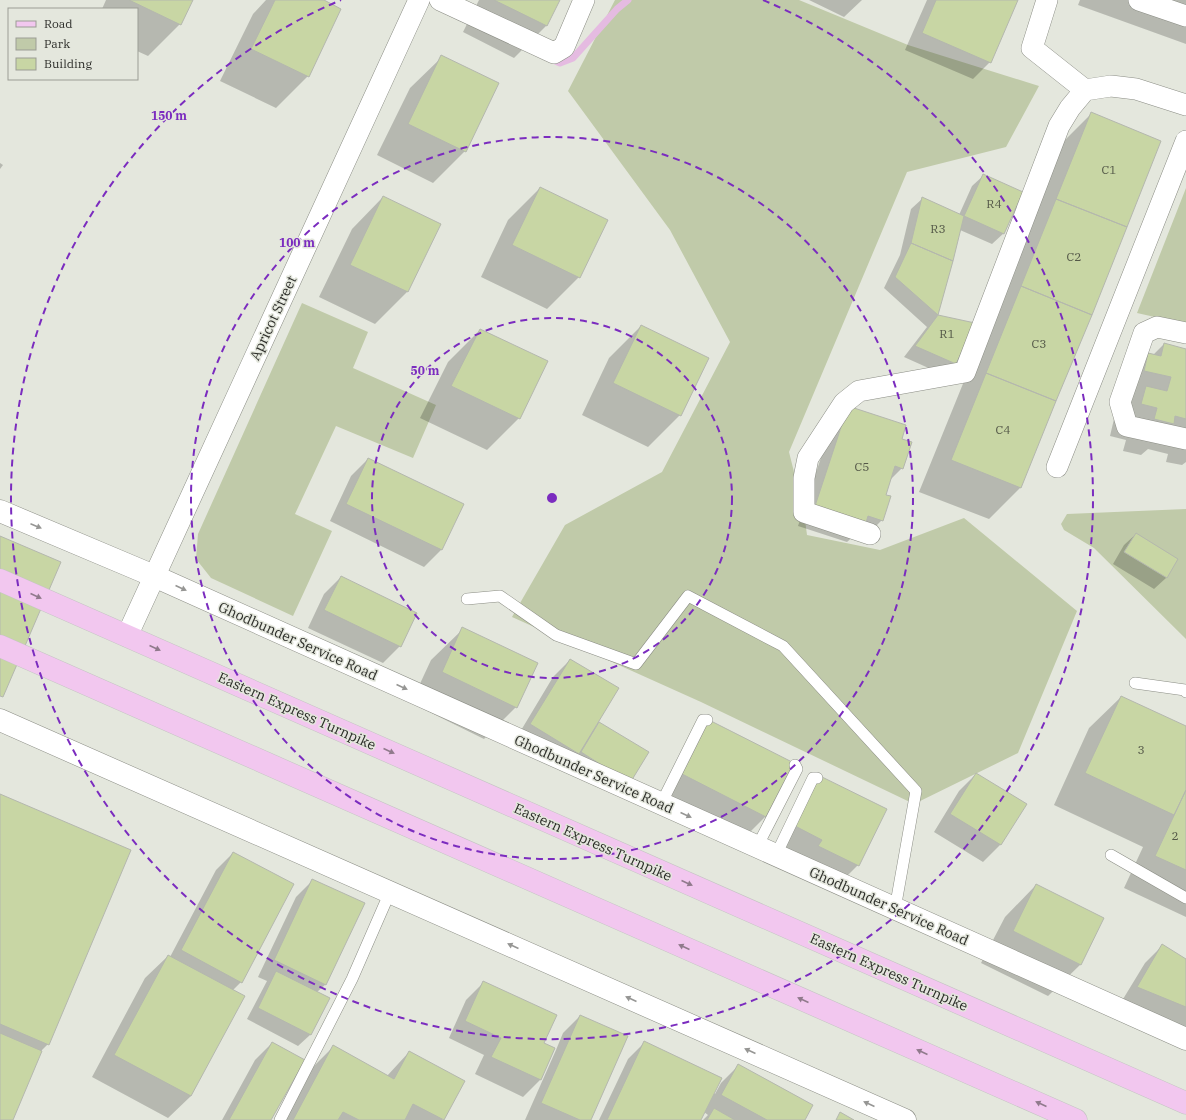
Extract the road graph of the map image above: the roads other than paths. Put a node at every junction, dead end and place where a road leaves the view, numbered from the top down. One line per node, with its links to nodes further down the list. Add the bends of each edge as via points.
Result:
1 (419, 0): 15 (street, Apricot Street)
2 (440, 0): 3 (street, via 554,53 564,47)
3 (584, 0)
4 (1047, 0): 7 (street, via 1032,48)
5 (1138, 0): 6 (street)
6 (1186, 16)
7 (1085, 90): 8 (street, via 1111,86 1136,89); 14 (street, via 1070,108 1060,126 965,372 859,391 844,403 808,458 804,478 804,512)
8 (1186, 105)
9 (1186, 141): 12 (street)
10 (1186, 333): 11 (street, via 1157,327 1144,333 1120,402 1128,426)
11 (1186, 440)
12 (1057, 467)
13 (0, 511): 15 (street, Ghodbunder Service Road, one-way to 15)
14 (870, 534)
15 (154, 576): 18 (street, Apricot Street); 26 (street, Ghodbunder Service Road, one-way to 26)
16 (0, 580): 18 (main road, Eastern Express Turnpike, one-way to 18)
17 (467, 599): 31 (lane, via 500,596 556,635 636,664 688,596 783,646 916,791)
18 (127, 636): 33 (main road, Eastern Express Turnpike, one-way to 33)
19 (0, 646): 36 (main road, one-way to 19)
20 (1135, 683): 21 (lane)
21 (1186, 692)
22 (0, 720): 29 (street)
23 (706, 720): 26 (lane, via 703,720)
24 (795, 765): 27 (lane, via 797,769)
25 (817, 778): 27 (lane, via 813,778)
26 (661, 804): 27 (street, Ghodbunder Service Road, one-way to 27)
27 (766, 851): 31 (street, Ghodbunder Service Road)
28 (1111, 855): 30 (lane)
29 (390, 892): 34 (lane, via 352,979); 35 (street, one-way to 29)
30 (1186, 898)
31 (895, 909): 32 (street, Ghodbunder Service Road)
32 (1186, 1040)
33 (1186, 1103)
34 (280, 1120)
35 (905, 1120)
36 (1076, 1120)

